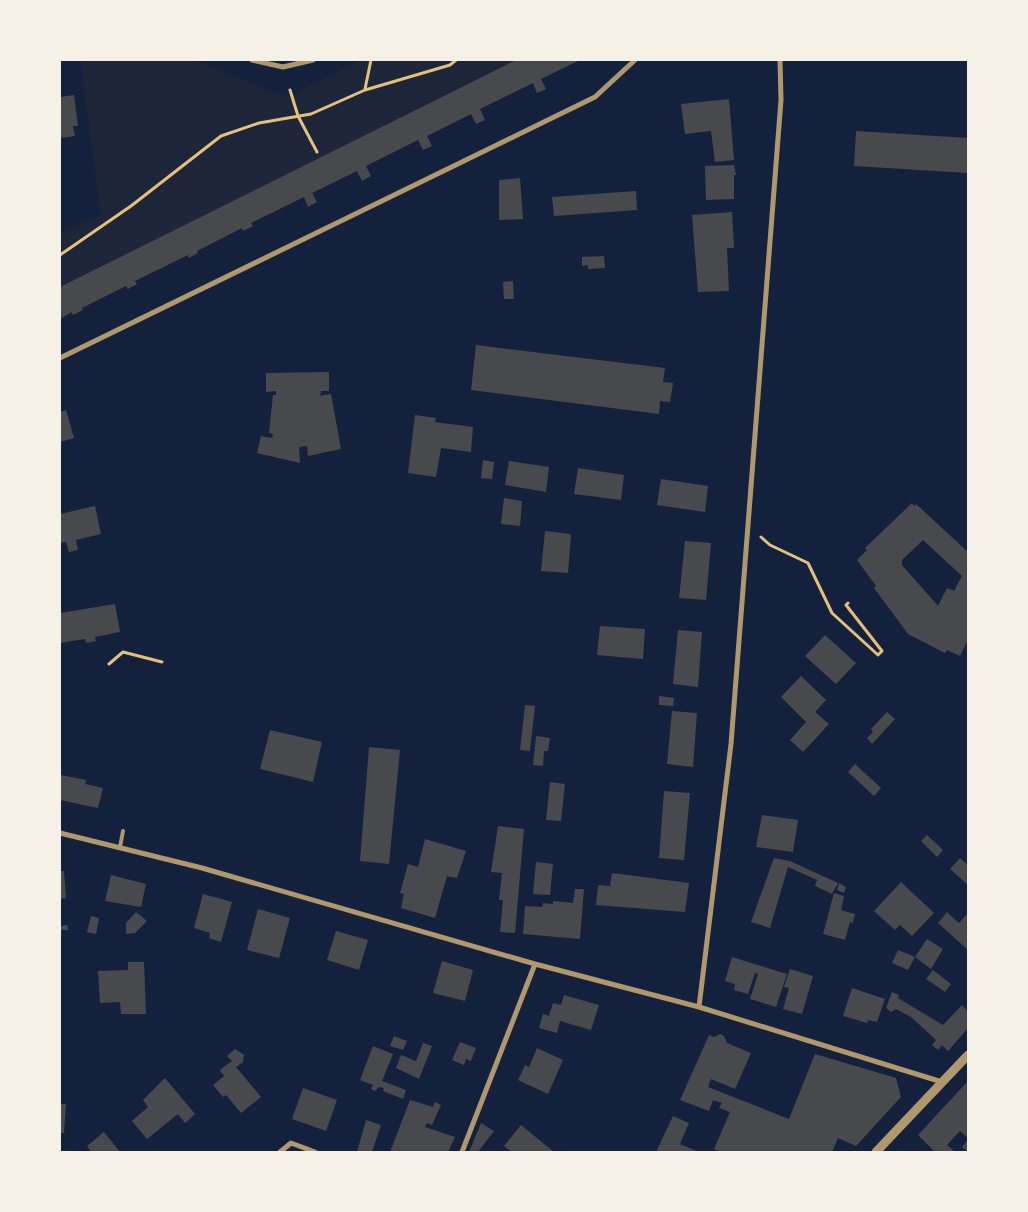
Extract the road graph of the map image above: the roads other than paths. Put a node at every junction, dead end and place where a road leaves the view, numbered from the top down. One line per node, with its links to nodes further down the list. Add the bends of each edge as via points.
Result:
1 (252, 60): 2 (street, via 283,67)
2 (313, 60)
3 (636, 60): 5 (street, via 595,97)
4 (780, 60): 10 (street, via 781,100 731,744)
5 (60, 358)
6 (123, 831): 8 (lane)
7 (60, 833): 8 (street)
8 (120, 847): 9 (street)
9 (535, 964): 10 (street); 15 (street)
10 (699, 1007): 12 (street)
11 (968, 1055): 12 (street)
12 (943, 1082): 16 (street)
13 (280, 1152): 14 (street, via 290,1144)
14 (315, 1152)
15 (462, 1152)
16 (876, 1152)

